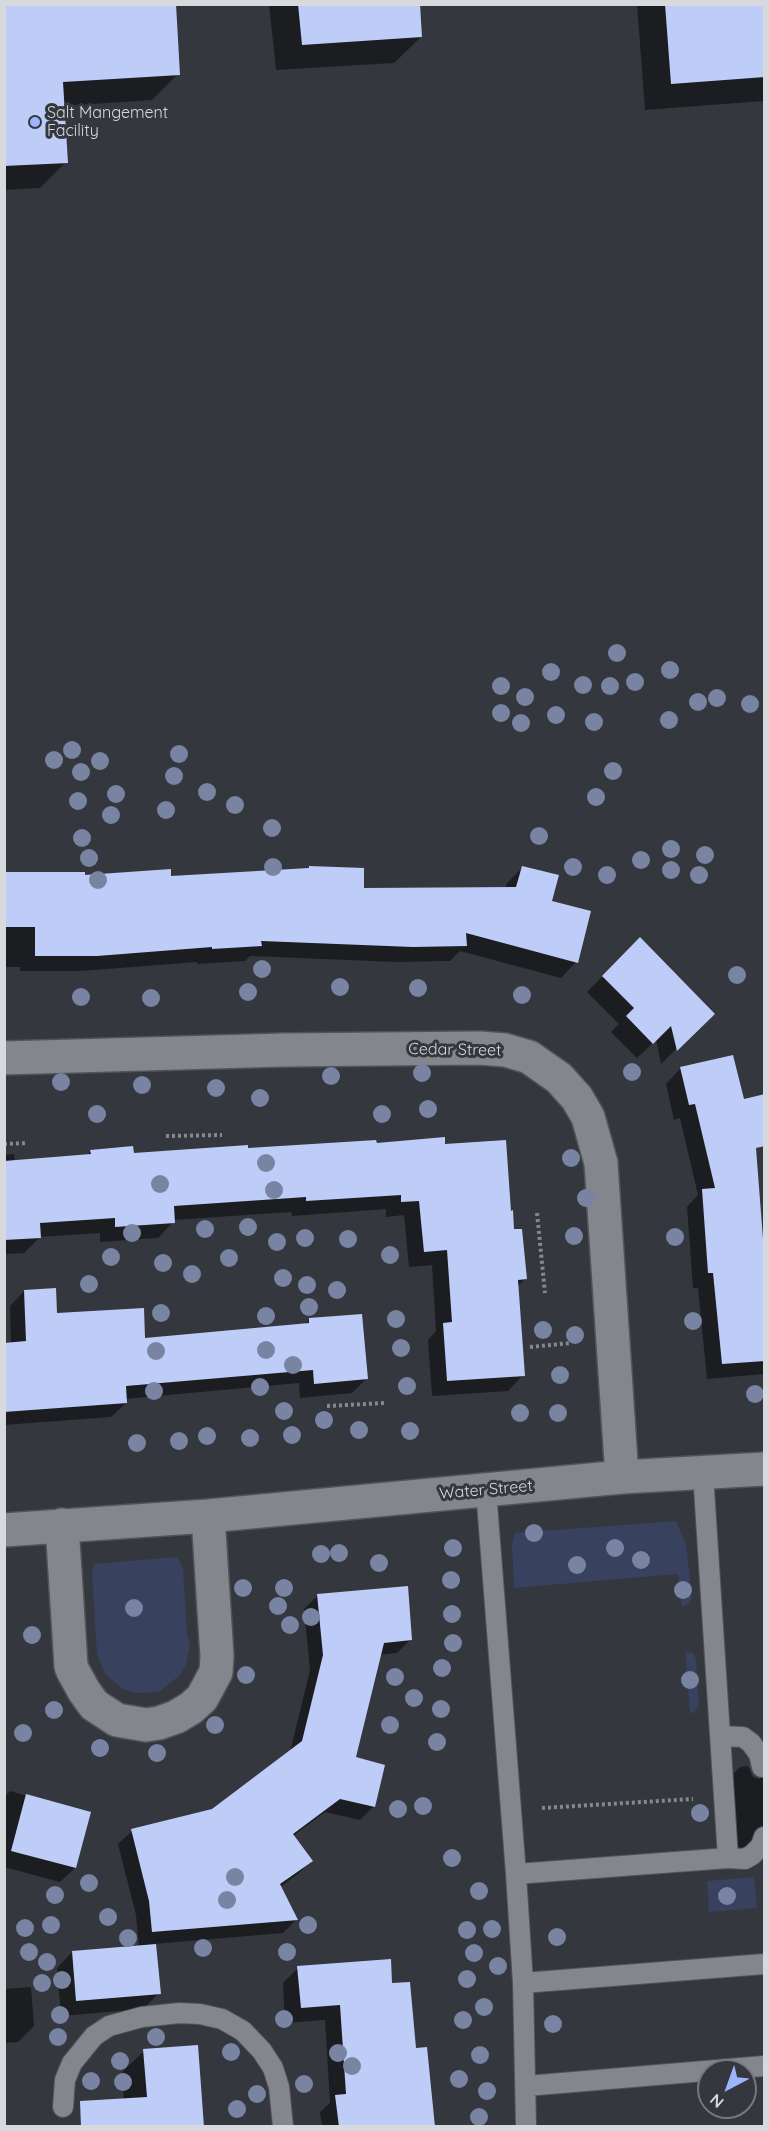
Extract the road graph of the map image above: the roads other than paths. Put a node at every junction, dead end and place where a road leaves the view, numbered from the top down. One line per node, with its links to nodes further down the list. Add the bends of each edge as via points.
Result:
1 (4, 1058): 4 (street, Cedar Street, via 468,1048 504,1050 529,1057 560,1078 588,1117 601,1163)
2 (765, 1469): 3 (street, Water Street)
3 (704, 1473): 4 (street, Water Street); 9 (lane)
4 (622, 1477): 5 (street, Water Street)
5 (486, 1490): 6 (street, Water Street); 13 (lane)
6 (208, 1516): 7 (street, Water Street); 7 (street, via 216,1671 202,1698 191,1708 176,1718 146,1725 117,1720 94,1705 73,1671)
7 (62, 1525): 8 (street, Water Street)
8 (4, 1530)
9 (722, 1736): 10 (lane, via 743,1737 751,1743); 12 (lane)
10 (762, 1767)
11 (764, 1837): 12 (lane, via 753,1855 746,1859)
12 (728, 1858): 13 (lane)
13 (516, 1874): 15 (lane)
14 (765, 1964): 15 (lane)
15 (524, 1983): 17 (lane)
16 (765, 2066): 17 (lane)
17 (526, 2086): 20 (lane)
18 (63, 2107): 19 (lane, via 65,2080 72,2063 94,2036 109,2026 142,2017 200,2014 222,2019 243,2031 262,2051 279,2087)
19 (283, 2127)
20 (526, 2127)

